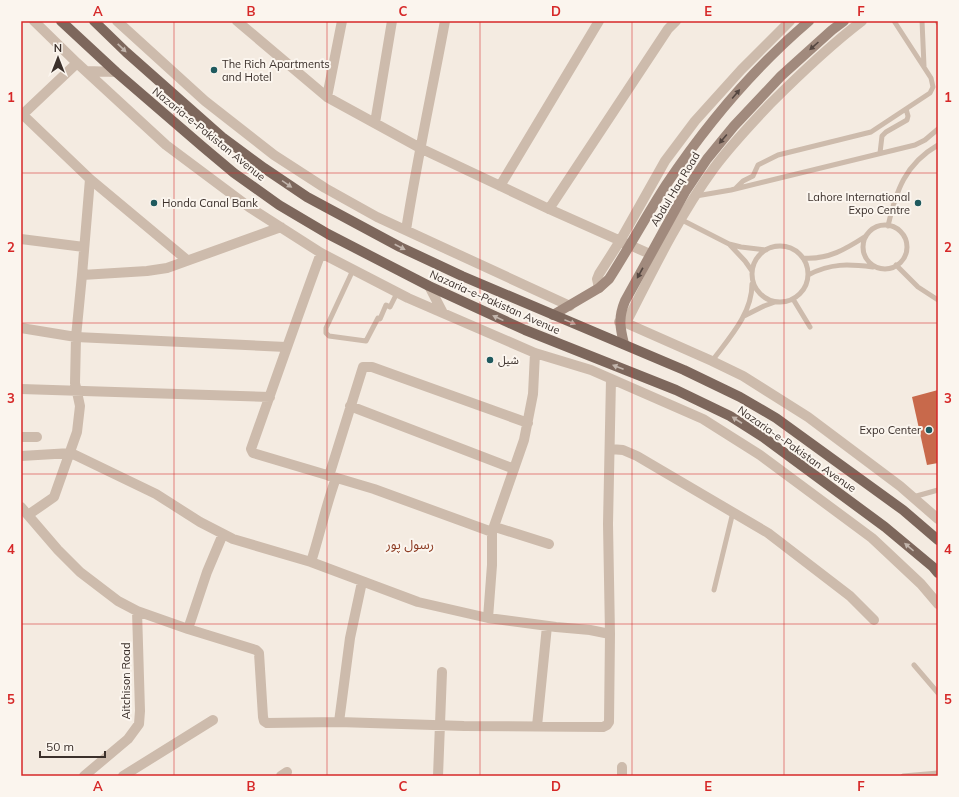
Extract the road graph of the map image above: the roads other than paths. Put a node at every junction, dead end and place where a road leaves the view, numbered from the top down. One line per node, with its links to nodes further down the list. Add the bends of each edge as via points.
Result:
1 (34, 21): 18 (street)
2 (60, 21): 21 (main road, Nazaria-e-Pakistan Avenue)
3 (94, 21): 33 (main road, Nazaria-e-Pakistan Avenue, one-way to 33, via 222,137)
4 (117, 21): 32 (street, via 205,100)
5 (238, 21): 22 (street)
6 (342, 21): 22 (street)
7 (392, 21): 25 (street)
8 (445, 21): 29 (street)
9 (599, 21): 35 (street)
10 (676, 21): 17 (street)
11 (809, 21): 46 (main road, Abdul Haq Road, one-way to 11, via 701,135 761,65)
12 (844, 21): 37 (main road, Abdul Haq Road, one-way to 37, via 781,76 739,120 707,159)
13 (862, 21): 38 (street, via 837,40 788,86 741,135 714,167)
14 (894, 21): 19 (lane)
15 (922, 21): 19 (lane)
16 (787, 22): 46 (street, via 695,121 665,161)
17 (665, 25): 39 (street)
18 (77, 63): 20 (street); 24 (street)
19 (924, 67): 23 (lane, via 933,82 932,91)
20 (87, 71): 21 (street); 42 (street, via 166,145)
21 (116, 72): 61 (main road, Nazaria-e-Pakistan Avenue, via 234,173 279,205 328,234)
22 (327, 97): 25 (street)
23 (906, 109): 31 (lane, via 907,120 883,134); 36 (lane, via 871,132 778,154 758,165 753,176)
24 (22, 114): 34 (street)
25 (374, 123): 29 (street)
26 (938, 129): 27 (lane)
27 (925, 140): 30 (lane); 31 (lane, via 915,145)
28 (938, 145): 30 (lane)
29 (422, 148): 35 (street); 43 (street)
30 (931, 149): 41 (lane, via 914,163 905,176 898,190)
31 (880, 153): 36 (lane)
32 (274, 155): 33 (street); 43 (street, via 325,188)
33 (264, 168): 68 (main road, Nazaria-e-Pakistan Avenue, one-way to 68, via 308,197 400,247)
34 (90, 179): 48 (street); 53 (street)
35 (500, 186): 39 (street)
36 (736, 188): 38 (lane)
37 (685, 192): 38 (street); 40 (main road, Abdul Haq Road)
38 (695, 196): 40 (street)
39 (549, 209): 46 (street)
40 (676, 216): 47 (lane); 51 (main road, Abdul Haq Road); 70 (street)
41 (888, 226): 44 (lane, via 876,227); 54 (lane, via 898,230 905,240 904,257)
42 (281, 227): 50 (street); 53 (street)
43 (406, 230): 66 (street)
44 (866, 235): 52 (lane, via 829,256); 55 (lane, via 864,253)
45 (21, 239): 48 (street)
46 (625, 242): 51 (street); 66 (main road, Abdul Haq Road, via 609,279)
47 (729, 244): 49 (lane); 57 (lane)
48 (84, 247): 58 (street)
49 (766, 250): 52 (lane, via 776,246 786,247 796,251); 57 (lane, via 758,257)
50 (321, 253): 56 (street); 75 (street)
51 (650, 254): 70 (main road, Abdul Haq Road, one-way to 70, via 621,311)
52 (803, 258): 59 (lane)
53 (187, 260): 58 (street, via 167,268 147,271)
54 (896, 265): 55 (lane, via 886,269); 64 (lane, via 918,287)
55 (876, 267): 59 (lane, via 832,266)
56 (353, 270): 62 (street); 62 (lane, via 326,328 329,336 366,341 386,305 390,307)
57 (752, 271): 60 (lane)
58 (82, 275): 73 (street)
59 (808, 275): 63 (lane, via 802,292)
60 (752, 281): 65 (lane, via 764,298); 69 (lane, via 751,299)
61 (429, 286): 67 (street); 77 (main road, Nazaria-e-Pakistan Avenue, one-way to 61)
62 (397, 293): 67 (street)
63 (793, 299): 65 (lane); 71 (lane)
64 (938, 300)
65 (775, 302): 69 (lane)
66 (570, 306): 68 (main road, Abdul Haq Road)
67 (443, 313): 76 (street)
68 (553, 315): 74 (main road, Nazaria-e-Pakistan Avenue, one-way to 74)
69 (744, 317): 78 (lane)
70 (623, 322): 74 (main road, Abdul Haq Road); 78 (street)
71 (810, 327)
72 (21, 328): 73 (street)
73 (76, 337): 75 (street); 82 (street)
74 (624, 344): 101 (main road, Nazaria-e-Pakistan Avenue, via 733,393 776,418 903,510)
75 (286, 347): 83 (street)
76 (535, 353): 79 (street); 85 (street, via 533,394)
77 (583, 354): 79 (street); 104 (main road, Nazaria-e-Pakistan Avenue, one-way to 77, via 885,526 730,416 676,390)
78 (712, 361): 94 (street, via 743,376 808,418)
79 (578, 365): 80 (street)
80 (611, 379): 88 (street); 107 (street, via 703,419 760,455 872,538 921,584)
81 (21, 389): 82 (street)
82 (76, 391): 83 (street); 89 (street, via 80,406)
83 (270, 397): 92 (street, via 251,452)
84 (350, 406): 85 (street, via 365,366); 91 (street); 92 (street)
85 (528, 423): 91 (street)
86 (21, 437): 87 (street)
87 (37, 437)
88 (610, 449): 96 (street, via 623,450 637,456); 113 (street)
89 (71, 453): 90 (street); 97 (street, via 54,497); 100 (street, via 156,494)
90 (21, 456)
91 (514, 469): 99 (street)
92 (333, 477): 99 (street, via 374,488); 103 (street)
93 (938, 490): 94 (lane)
94 (913, 497): 98 (street)
95 (21, 507): 97 (street)
96 (733, 512): 106 (lane); 110 (street, via 768,533 850,596)
97 (28, 515): 108 (street, via 80,572 118,602)
98 (938, 519)
99 (494, 530): 102 (street); 109 (street)
100 (223, 534): 103 (street); 112 (street)
101 (938, 540)
102 (549, 544)
103 (311, 562): 105 (street)
104 (938, 573)
105 (362, 582): 109 (street, via 418,602); 118 (street, via 350,638)
106 (714, 590)
107 (938, 604)
108 (137, 611): 112 (street); 122 (street, Aitchison Road, via 139,724 128,739)
109 (488, 618): 111 (street)
110 (874, 620)
111 (547, 626): 113 (street); 120 (street)
112 (188, 629): 118 (street, via 259,653 264,721 267,723)
113 (610, 634): 120 (street, via 607,725)
114 (914, 665): 116 (lane)
115 (442, 672): 119 (street)
116 (938, 693)
117 (213, 720): 123 (street)
118 (339, 722): 119 (street)
119 (439, 725): 120 (street); 124 (street)
120 (537, 726)
121 (938, 773): 125 (lane)
122 (84, 776)
123 (123, 776)
124 (438, 776)
125 (903, 776)

